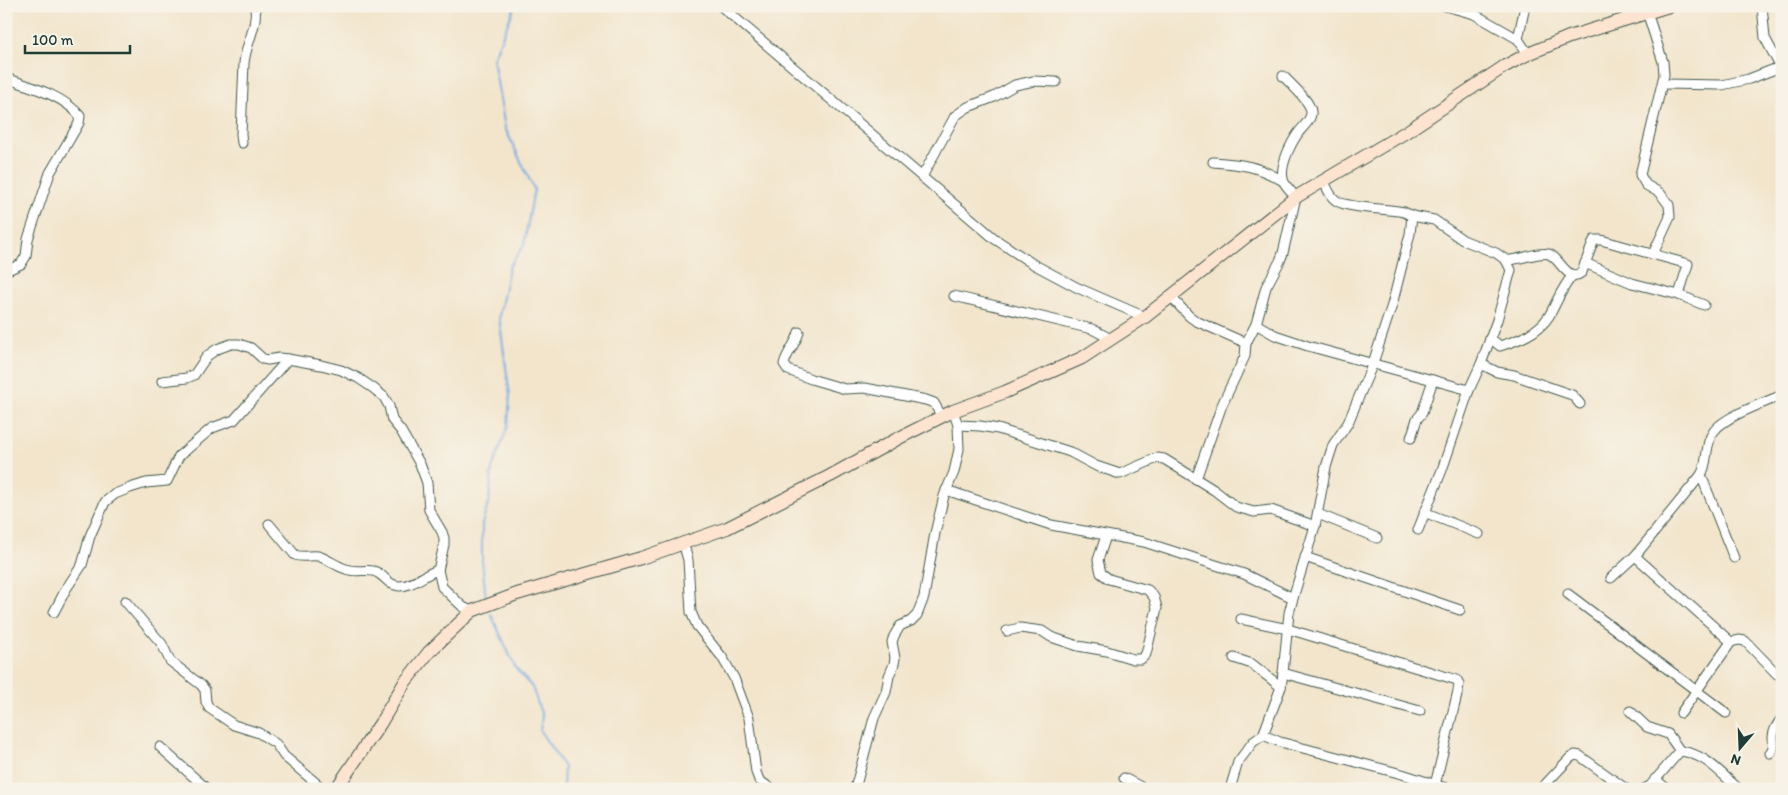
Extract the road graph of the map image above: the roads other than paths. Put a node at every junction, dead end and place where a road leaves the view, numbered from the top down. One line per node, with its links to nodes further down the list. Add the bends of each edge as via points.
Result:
1 (255, 6): 17 (street, via 255,24 245,54)
2 (722, 6): 19 (street)
3 (1445, 6): 7 (street)
4 (1525, 6): 10 (street)
5 (1669, 6): 9 (street)
6 (1762, 6): 12 (street, via 1765,38)
7 (1461, 8): 10 (street)
8 (1626, 12): 9 (street); 11 (street)
9 (1648, 12): 16 (street, via 1663,62)
10 (1518, 39): 11 (street)
11 (1528, 54): 21 (street)
12 (1781, 69): 16 (street, via 1722,84)
13 (1284, 76): 20 (street, via 1308,103 1311,112 1288,151)
14 (6, 78): 27 (street, via 49,94 80,116 50,173 28,238 26,256 21,264)
15 (1056, 82): 19 (street, via 1034,81 1015,85 955,116)
16 (1663, 84): 24 (street, via 1640,175 1646,185 1660,192 1669,205 1670,217)
17 (242, 143)
18 (1213, 162): 20 (street, via 1255,167)
19 (922, 177): 33 (street, via 995,239 1033,264)
20 (1283, 180): 22 (street)
21 (1324, 181): 22 (street); 23 (street, via 1337,202)
22 (1296, 197): 31 (street); 34 (street, via 1283,253 1266,287)
23 (1412, 216): 25 (street, via 1434,220 1463,240); 40 (street, via 1392,305)
24 (1653, 254): 26 (street, via 1594,240); 29 (street, via 1688,264)
25 (1506, 260): 28 (street, via 1549,254); 37 (street, via 1511,270)
26 (1585, 263): 28 (street, via 1582,272); 29 (street, via 1632,283)
27 (10, 269)
28 (1573, 276): 37 (street, via 1549,316 1535,331 1500,346)
29 (1679, 295): 32 (street)
30 (954, 296): 36 (street, via 1092,329)
31 (1170, 296): 33 (street); 38 (street, via 1196,321)
32 (1704, 305)
33 (1145, 317): 36 (street)
34 (1256, 324): 38 (street); 40 (street, via 1275,335)
35 (799, 332): 47 (street, via 786,357 784,364 788,370 845,388 865,388 926,400)
36 (1111, 338): 47 (street, via 1082,358)
37 (1490, 338): 41 (street)
38 (1246, 343): 51 (street, via 1242,362 1222,405)
39 (288, 359): 43 (street, via 263,359 246,345 230,344 207,356 194,375); 65 (street, via 340,370 358,378 384,397 392,420 420,464 427,483 429,510 442,532 444,544); 72 (street, via 234,420 212,428 179,456 167,481 140,485 109,498 102,506 82,565)
40 (1373, 363): 42 (street); 54 (street, via 1348,423 1333,445)
41 (1481, 364): 44 (street); 46 (street, via 1572,395)
42 (1432, 380): 44 (street); 49 (street)
43 (162, 381)
44 (1469, 390): 53 (street)
45 (1782, 395): 50 (street, via 1730,418 1714,431)
46 (1580, 404)
47 (948, 413): 48 (street); 61 (street, via 772,506 714,533)
48 (958, 426): 51 (street, via 998,429 1070,452 1120,474 1157,458 1169,461); 52 (street, via 959,450)
49 (1410, 438)
50 (1701, 476): 62 (street); 64 (street)
51 (1196, 479): 56 (street, via 1236,507 1254,512 1271,510)
52 (946, 490): 59 (street, via 1052,525); 98 (street, via 924,597 917,615 900,626 894,636 894,664 874,718)
53 (1424, 512): 57 (street); 58 (street)
54 (1318, 514): 56 (street); 60 (street)
55 (269, 524): 65 (street, via 300,557 316,556 356,572 372,571 394,585 410,584)
56 (1315, 526): 63 (street)
57 (1418, 530)
58 (1478, 534)
59 (1106, 536): 68 (street, via 1144,542 1244,574); 75 (street, via 1098,560 1101,573 1109,579 1148,590 1154,597 1156,608 1146,654 1141,659 1078,646 1042,631 1020,628)
60 (1377, 538)
61 (683, 542): 71 (street); 97 (street, via 688,560 691,612 697,626 734,678 749,718 756,772 759,780)
62 (1635, 556): 66 (street); 76 (street)
63 (1305, 557): 68 (street); 70 (street)
64 (1734, 558)
65 (438, 570): 71 (street, via 442,587)
66 (1610, 578)
67 (1568, 594): 81 (street)
68 (1293, 598): 74 (street)
69 (125, 601): 95 (street, via 162,644 170,660 205,690 209,708 234,725 259,733 276,744 290,762)
70 (1460, 610)
71 (472, 611): 96 (street, via 429,652 405,682)
72 (54, 612)
73 (1241, 619): 74 (street)
74 (1288, 629): 78 (street); 93 (street, via 1457,680 1458,691)
75 (1007, 631)
76 (1732, 642): 79 (street, via 1745,641 1776,674); 81 (street)
77 (1234, 658): 80 (street, via 1252,664)
78 (1283, 673): 80 (street); 82 (street)
79 (1782, 676)
80 (1280, 687): 87 (street)
81 (1697, 690): 84 (street); 85 (street)
82 (1420, 711)
83 (1630, 712): 89 (street, via 1647,727 1668,734)
84 (1681, 712)
85 (1726, 713)
86 (1782, 718): 90 (street, via 1773,735 1775,743)
87 (1263, 735): 93 (street); 100 (street, via 1253,742 1238,762)
88 (160, 747): 94 (street)
89 (1680, 751): 92 (street); 106 (street, via 1693,753 1707,761)
90 (1770, 753)
91 (1124, 778): 99 (street)
92 (1655, 780): 104 (street); 105 (street)
93 (1435, 785): 101 (street)
94 (207, 789)
95 (323, 789)
96 (336, 789)
97 (771, 789)
98 (855, 789)
99 (1145, 789)
100 (1230, 789)
101 (1449, 789)
102 (1541, 789): 103 (street, via 1575,755)
103 (1626, 789)
104 (1644, 789)
105 (1667, 789)
106 (1739, 789)

